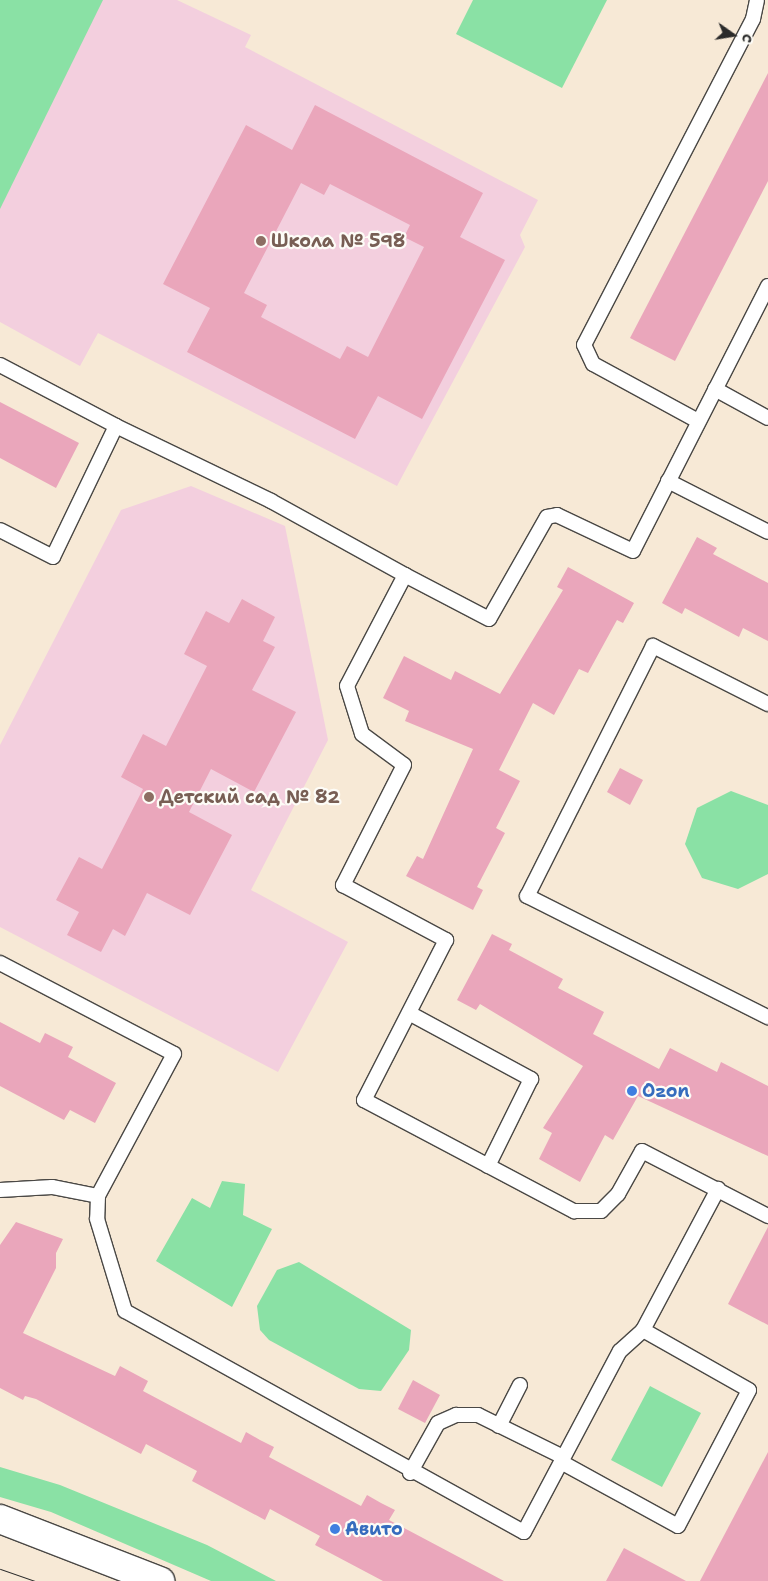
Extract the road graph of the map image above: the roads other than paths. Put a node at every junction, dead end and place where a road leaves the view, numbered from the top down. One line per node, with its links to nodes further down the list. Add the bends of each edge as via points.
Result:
1 (756, 0): 6 (lane, via 753,18 584,345 593,364)
2 (768, 286): 4 (lane)
3 (0, 365): 7 (lane)
4 (715, 389): 5 (lane); 6 (lane)
5 (768, 418)
6 (698, 421): 8 (lane)
7 (116, 426): 9 (lane, via 54,557); 11 (lane, via 271,501)
8 (668, 481): 10 (lane); 11 (lane, via 633,551 557,515 547,517 490,619)
9 (0, 530)
10 (768, 532)
11 (405, 575): 14 (lane, via 347,686 362,734 404,765 343,885 446,940)
12 (768, 704): 15 (lane, via 653,646 527,896)
13 (0, 963): 19 (lane, via 174,1054)
14 (409, 1013): 16 (lane, via 531,1079); 16 (lane, via 364,1100)
15 (768, 1017)
16 (488, 1166): 18 (lane, via 574,1211 602,1211 618,1194 642,1151)
17 (0, 1190): 19 (lane, via 52,1187)
18 (718, 1190): 20 (lane); 21 (lane)
19 (98, 1196): 25 (lane, via 97,1219 125,1311)
20 (768, 1216)
21 (643, 1330): 24 (lane, via 620,1351); 24 (lane, via 749,1390 678,1526)
22 (520, 1385): 23 (lane)
23 (499, 1426): 24 (lane); 25 (lane, via 478,1415 456,1415 438,1423)
24 (562, 1460): 25 (lane, via 524,1532)
25 (410, 1473)
26 (0, 1519): 27 (street)
27 (160, 1581)

